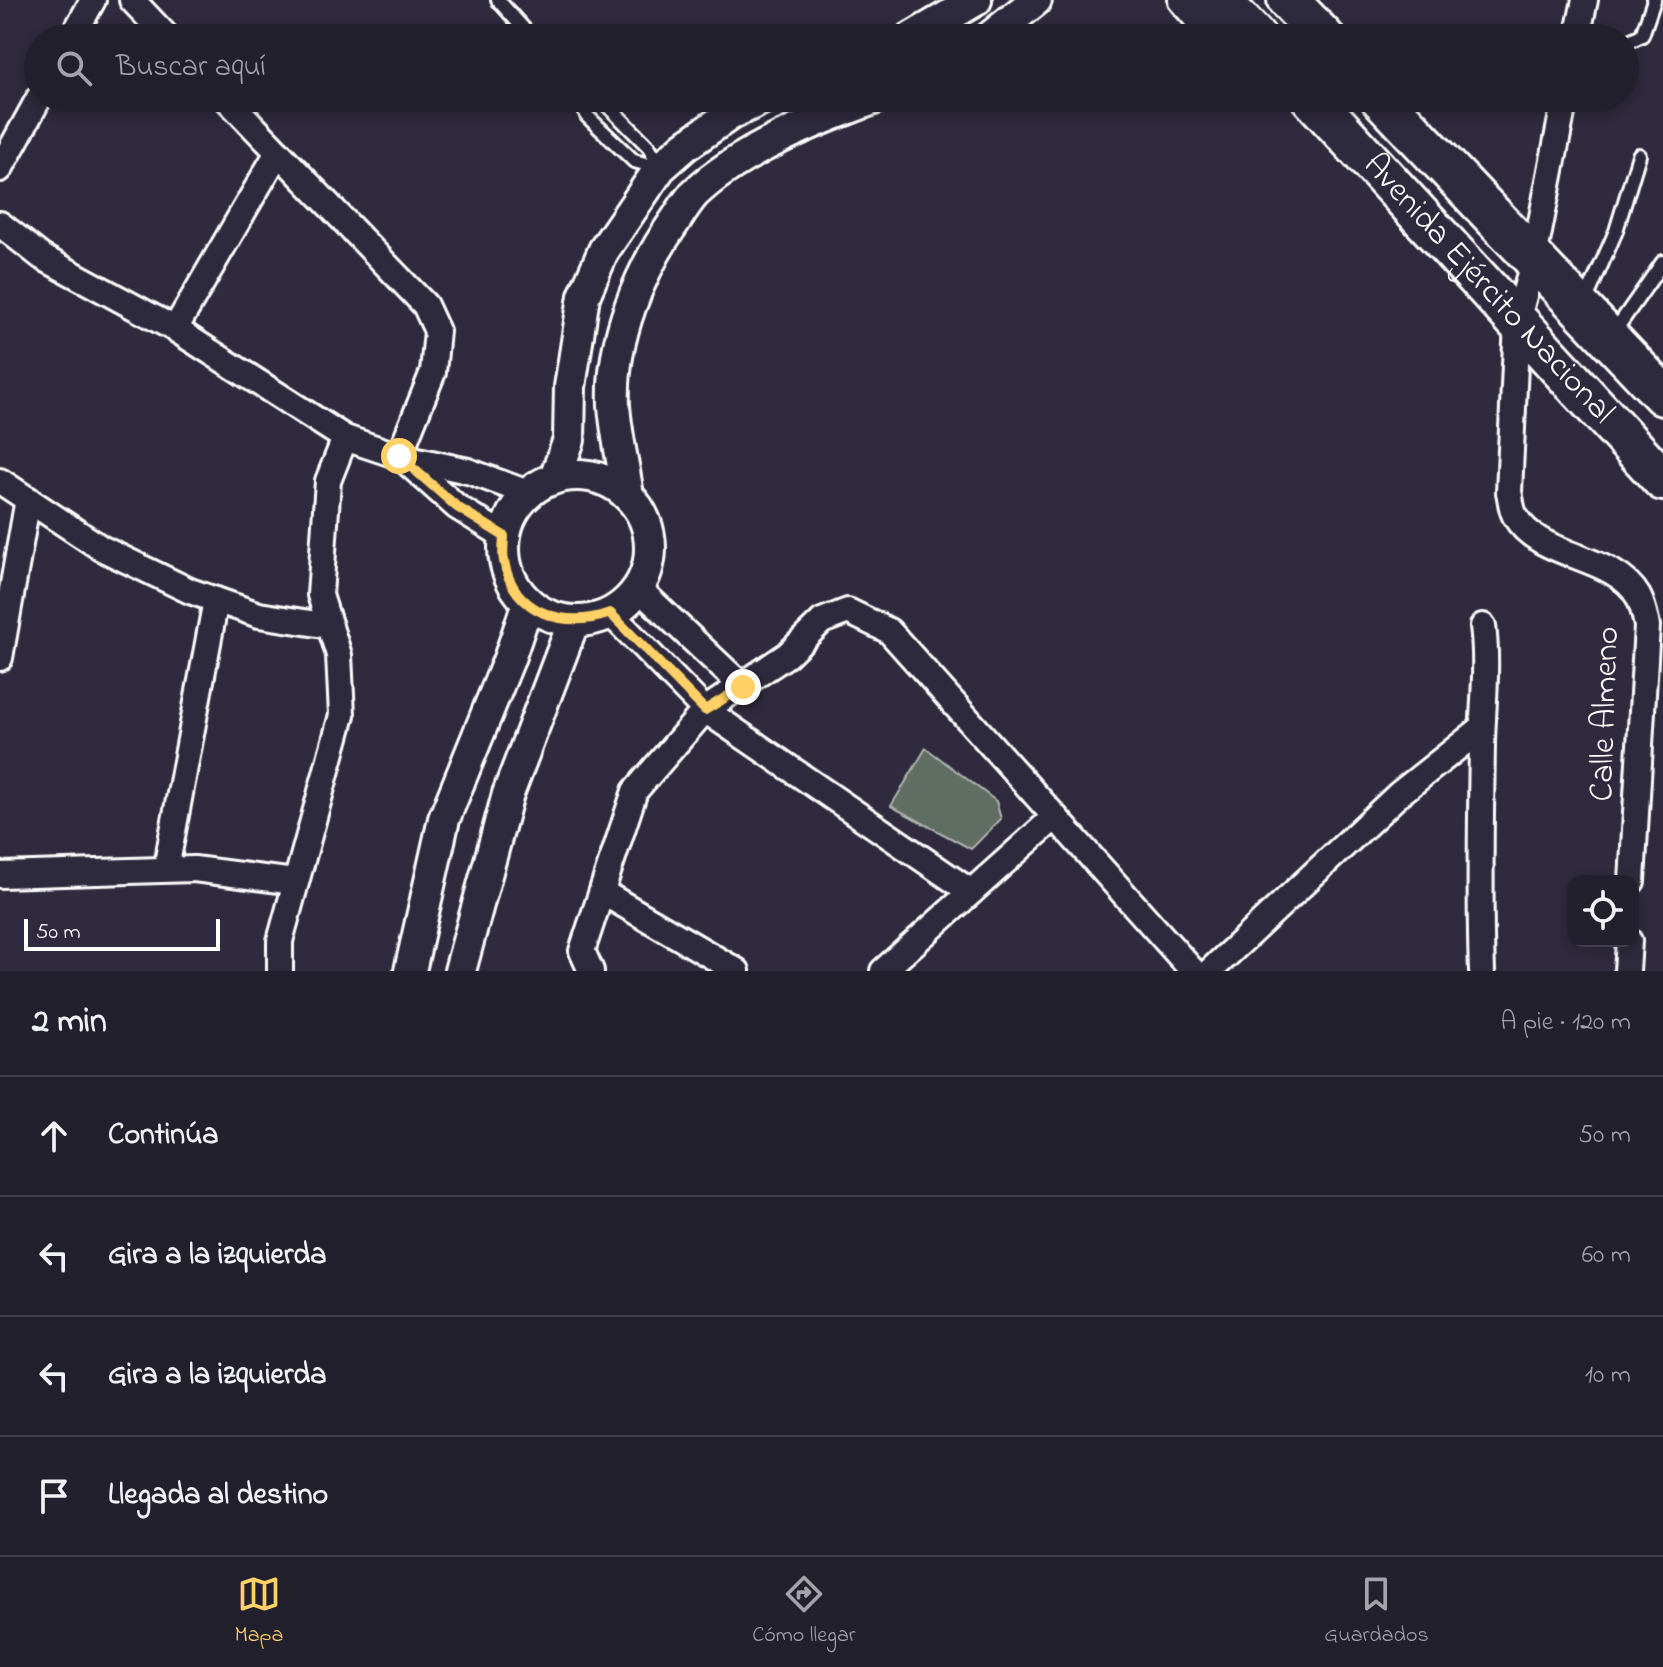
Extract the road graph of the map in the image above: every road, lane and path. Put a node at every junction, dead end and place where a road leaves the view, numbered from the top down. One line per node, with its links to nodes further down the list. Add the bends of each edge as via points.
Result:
1 (93, 0): 11 (street)
2 (132, 0): 12 (street)
3 (498, 0): 13 (lane)
4 (976, 0): 14 (street)
5 (1036, 0): 15 (street)
6 (1184, 0): 16 (street)
7 (1220, 0): 17 (main road)
8 (1290, 0): 18 (main road)
9 (1585, 0): 19 (street)
10 (1654, 0): 20 (lane)
11 (80, 24)
12 (155, 24)
13 (519, 24)
14 (935, 24)
15 (1006, 24)
16 (1205, 24)
17 (1243, 24)
18 (1311, 24)
19 (1579, 24)
20 (1639, 36)
21 (31, 112): 33 (street)
22 (239, 112): 30 (street)
23 (585, 112): 32 (lane, via 634,161)
24 (614, 112): 32 (lane, via 649,147)
25 (735, 112): 32 (street)
26 (838, 112): 34 (street, via 745,156)
27 (1325, 112): 39 (main road, Avenida Ejército Nacional)
28 (1394, 112): 36 (main road, Avenida Ejército Nacional)
29 (1562, 112): 36 (street, Calle Almeno)
30 (278, 152): 40 (street); 44 (street, via 425,305 437,331 433,372)
31 (1639, 155): 38 (lane, via 1616,231)
32 (660, 168): 34 (street); 45 (street, via 604,250 584,296 570,387 569,440)
33 (0, 169)
34 (694, 194): 49 (street, via 637,284 620,338 614,404)
35 (0, 224): 40 (street, via 42,257)
36 (1534, 258): 38 (main road, Avenida Ejército Nacional); 39 (street, Calle Almeno)
37 (1663, 262): 41 (lane)
38 (1582, 309): 41 (main road, Avenida Ejército Nacional)
39 (1517, 322): 46 (main road, Avenida Ejército Nacional); 66 (street, Calle Almeno, via 1509,492 1513,514 1542,541 1625,581 1637,594 1647,626)
40 (175, 329): 43 (street)
41 (1610, 338): 42 (main road, Avenida Ejército Nacional)
42 (1663, 395)
43 (345, 438): 44 (street); 57 (street, via 328,481 322,550 320,595)
44 (399, 456): 48 (street, via 468,471); 51 (street, via 457,507)
45 (555, 478): 48 (street); 49 (street, via 594,477)
46 (1663, 480)
47 (0, 481): 50 (street)
48 (528, 493): 51 (street, via 512,513)
49 (628, 496): 52 (street, via 643,516 650,540 648,565)
50 (28, 499): 53 (street, via 101,548); 59 (street)
51 (504, 536): 54 (street, via 512,584)
52 (638, 588): 55 (street); 60 (street)
53 (216, 600): 57 (street, via 259,615); 64 (street)
54 (528, 603): 56 (street, via 549,616); 72 (street, via 444,819)
55 (610, 613): 56 (street); 61 (street)
56 (574, 621): 73 (street, via 508,794)
57 (330, 626): 67 (street, via 339,655 342,715)
58 (1483, 626): 62 (street, via 1487,661)
59 (0, 658)
60 (743, 687): 61 (street); 63 (street, via 822,621 848,611 889,631)
61 (705, 710): 68 (street, via 635,791); 69 (street)
62 (1482, 728): 78 (street, via 1399,794); 79 (street)
63 (1055, 817): 69 (street); 77 (street)
64 (166, 869): 65 (street); 67 (street)
65 (0, 875)
66 (1632, 875)
67 (295, 882): 71 (street, via 280,941)
68 (602, 892): 74 (street, via 582,951); 75 (street)
69 (971, 892): 76 (street)
70 (1629, 947): 80 (street)
71 (280, 971)
72 (410, 971)
73 (460, 971)
74 (591, 971)
75 (737, 971)
76 (883, 971)
77 (1193, 971)
78 (1210, 971)
79 (1482, 971)
80 (1627, 971)

